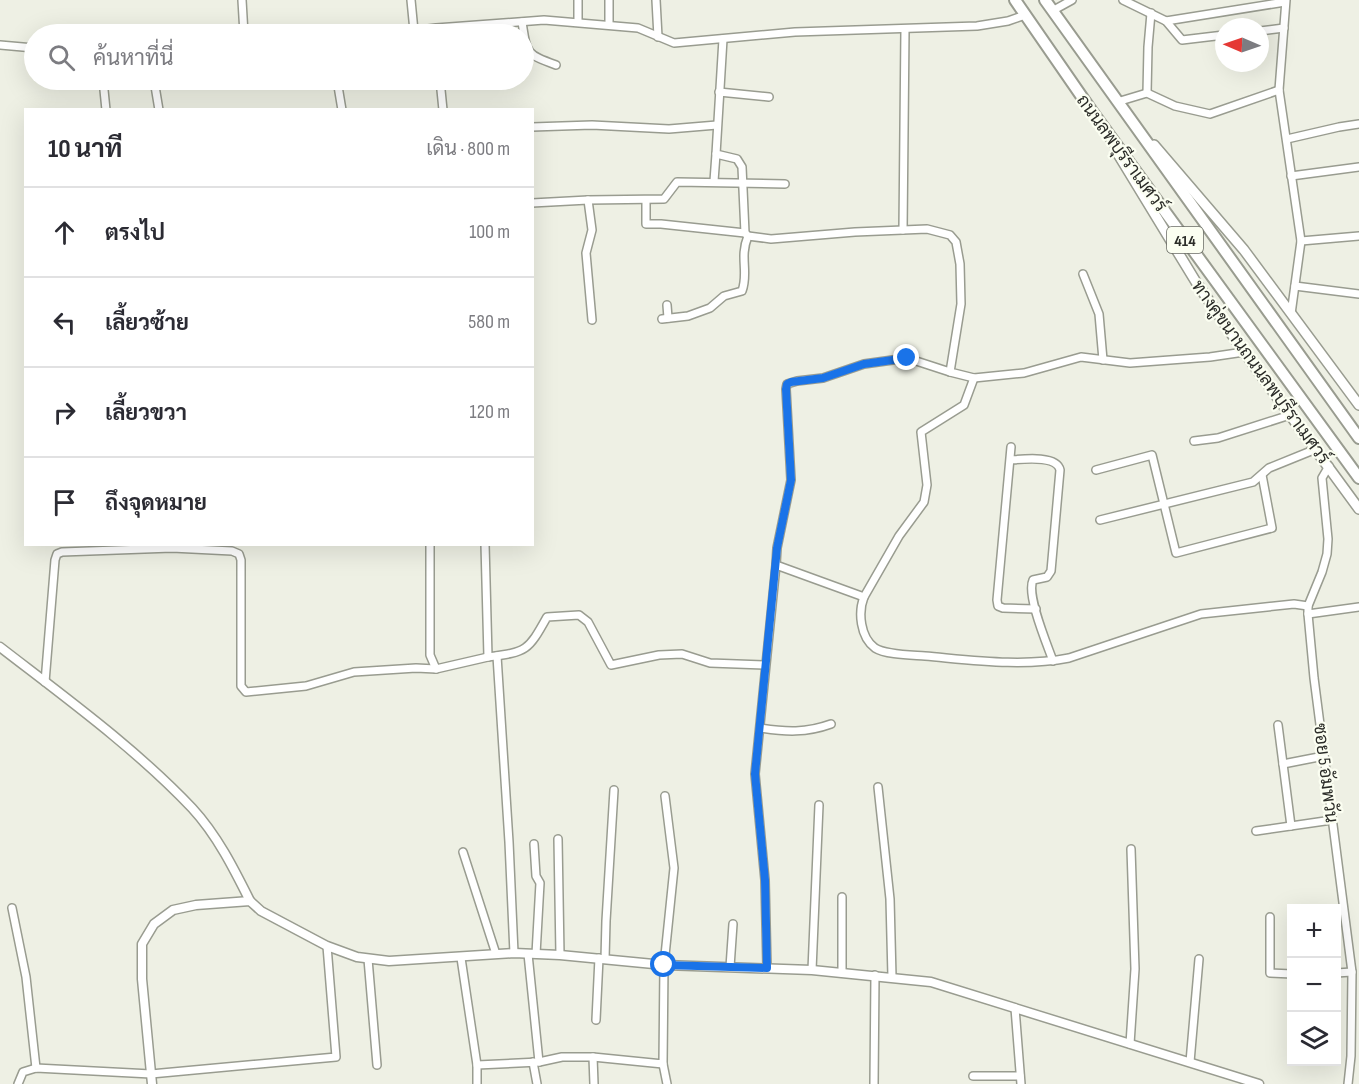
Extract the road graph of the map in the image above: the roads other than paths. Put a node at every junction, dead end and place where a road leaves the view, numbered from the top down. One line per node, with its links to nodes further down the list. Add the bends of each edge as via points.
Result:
1 (242, 0): 17 (street)
2 (411, 0): 18 (street)
3 (578, 0): 16 (street)
4 (609, 0): 20 (street)
5 (656, 0): 25 (street)
6 (1015, 0): 13 (main road, ถนนลพบุรีราเมศวร์ / 414)
7 (1045, 0): 11 (main road, ถนนลพบุรีราเมศวร์ / 414)
8 (1072, 0): 11 (street)
9 (1123, 0): 12 (street)
10 (1285, 1): 14 (street); 21 (street)
11 (1052, 11): 39 (main road, ถนนลพบุรีราเมศวร์ / 414)
12 (1151, 13): 14 (street); 37 (street)
13 (1025, 15): 22 (street, via 977,26); 44 (main road, ถนนลพบุรีราเมศวร์ / 414)
14 (1166, 21): 24 (street, via 1182,40)
15 (522, 22): 16 (street); 19 (street)
16 (578, 22): 20 (street)
17 (243, 24)
18 (413, 24)
19 (503, 24)
20 (609, 24): 25 (street, via 638,28)
21 (1284, 28): 23 (street); 35 (street)
22 (905, 29): 26 (street, via 795,32); 58 (street)
23 (1269, 30)
24 (1215, 36)
25 (657, 37): 26 (street, via 674,43)
26 (723, 39): 36 (street)
27 (0, 45): 28 (street)
28 (24, 47)
29 (534, 57): 30 (street)
30 (556, 65)
31 (104, 90): 40 (street)
32 (156, 90): 41 (street)
33 (339, 90): 42 (street)
34 (441, 90): 43 (street)
35 (1279, 90): 37 (street, via 1210,114 1175,106); 48 (street)
36 (719, 92): 38 (street); 46 (street)
37 (1147, 93): 39 (street)
38 (769, 97)
39 (1117, 102): 66 (main road, 414, via 1244,250); 74 (main road, ถนนลพบุรีราเมศวร์ / 414)
40 (106, 108)
41 (159, 108)
42 (342, 108)
43 (443, 108)
44 (1091, 110): 68 (main road, ทางคู่ขนานถนนลพบุรีราเมศวร์ / 414, via 1196,282); 82 (main road, ถนนลพบุรีราเมศวร์ / 414)
45 (1359, 124): 48 (street)
46 (717, 125): 47 (street, via 669,129); 49 (street)
47 (534, 127)
48 (1287, 139): 51 (street)
49 (716, 154): 52 (street); 54 (street, via 737,159)
50 (1359, 167): 51 (street)
51 (1291, 176): 61 (street)
52 (714, 182): 54 (street); 56 (street, via 677,182 664,199)
53 (785, 184): 54 (street)
54 (744, 185): 59 (street)
55 (588, 200): 56 (street); 57 (street); 67 (street, via 592,230 586,253)
56 (646, 200): 59 (street, via 646,225)
57 (534, 203)
58 (903, 230): 59 (street, via 771,239); 70 (street, via 927,229 950,235 956,242 961,304)
59 (747, 235): 65 (street, via 742,262 746,281 742,291 687,316 665,318)
60 (1359, 236): 61 (street)
61 (1301, 241): 63 (street)
62 (1083, 274): 69 (street, via 1099,314)
63 (1295, 285): 64 (street); 66 (street)
64 (1359, 294)
65 (667, 305)
66 (1292, 314): 72 (main road, 414)
67 (592, 320)
68 (1244, 352): 69 (street, via 1130,363); 73 (main road, ทางคู่ขนานถนนลพบุรีราเมศวร์ / 414)
69 (1102, 360): 71 (street, via 1082,357 1024,373)
70 (950, 372): 71 (street); 88 (street, via 907,358 864,364 823,378 787,384 791,480)
71 (974, 378): 89 (street, via 964,405 921,432 927,486 924,502)
72 (1359, 405)
73 (1290, 415): 75 (street, via 1218,438); 77 (main road, ทางคู่ขนานถนนลพบุรีราเมศวร์ / 414)
74 (1359, 438)
75 (1194, 441)
76 (1011, 447): 78 (street)
77 (1316, 449): 79 (main road, ทางคู่ขนานถนนลพบุรีราเมศวร์ / 414); 81 (street, via 1269,468)
78 (1011, 460): 92 (street, via 998,606); 92 (street, via 1055,461 1060,470 1051,571 1030,584)
79 (1329, 466): 84 (main road, ทางคู่ขนานถนนลพบุรีราเมศวร์ / 414); 90 (street, ซอย 5 อัมพวัน, via 1322,478 1327,554)
80 (1096, 470): 83 (street, via 1152,455)
81 (1262, 475): 83 (street, via 1253,482); 83 (street, via 1272,528 1176,553)
82 (1359, 478)
83 (1165, 503): 85 (street)
84 (1359, 509)
85 (1100, 520)
86 (430, 546): 99 (street, via 430,656)
87 (485, 546): 96 (street)
88 (776, 565): 89 (street); 98 (street)
89 (864, 597): 97 (street, via 860,608 864,633 876,649 973,660)
90 (1308, 606): 93 (street, ซอย 5 อัมพวัน); 97 (street, via 1294,604 1201,614)
91 (1359, 607): 93 (street)
92 (1036, 609): 97 (street)
93 (1308, 614): 104 (street, ซอย 5 อัมพวัน)
94 (0, 647): 100 (street)
95 (497, 656): 96 (street); 98 (street, via 524,650 547,617 579,615 588,622 611,665 682,654 710,663); 123 (street)
96 (488, 657): 99 (street)
97 (1053, 661)
98 (765, 664): 103 (street)
99 (436, 669): 100 (street, via 354,672 306,686 246,692 241,686 239,554 172,548 57,554)
100 (45, 682): 118 (street, via 130,750 193,810 231,862)
101 (831, 724): 103 (street, via 812,731)
102 (1278, 725): 105 (street)
103 (760, 728): 133 (street, via 755,774 765,880)
104 (1324, 756): 105 (street); 110 (street, ซอย 5 อัมพวัน)
105 (1283, 764): 111 (street)
106 (878, 787): 140 (street, via 890,899)
107 (614, 790): 128 (street)
108 (665, 796): 131 (street, via 674,868)
109 (819, 805): 134 (street)
110 (1332, 820): 111 (street); 135 (street, ซอย 5 อัมพวัน)
111 (1291, 826): 112 (street)
112 (1256, 831)
113 (558, 839): 126 (street)
114 (534, 844): 125 (street, via 540,883)
115 (1131, 849): 143 (street, via 1135,969)
116 (463, 852): 124 (street)
117 (842, 897): 136 (street)
118 (250, 901): 122 (street, via 261,911); 151 (street, via 173,910 154,924 142,944)
119 (12, 908): 150 (street, via 26,977)
120 (1270, 917): 138 (street, via 1270,973)
121 (734, 924): 132 (street)
122 (327, 946): 129 (street); 151 (street, via 336,1057)
123 (514, 953): 124 (street); 125 (street)
124 (496, 954): 127 (street)
125 (532, 954): 126 (street); 145 (street)
126 (560, 954): 128 (street)
127 (461, 958): 129 (street, via 389,962); 149 (street)
128 (602, 958): 131 (street); 142 (street)
129 (368, 959): 148 (street)
130 (1199, 959): 146 (street)
131 (664, 965): 132 (street); 147 (street)
132 (730, 968): 133 (street)
133 (767, 968): 134 (street)
134 (812, 970): 136 (street)
135 (1352, 972): 137 (street); 162 (street, ซอย 5 อัมพวัน)
136 (842, 973): 139 (street)
137 (1341, 973)
138 (1287, 974)
139 (875, 975): 140 (street); 160 (street)
140 (892, 977): 141 (street, via 932,982)
141 (1015, 1008): 143 (street); 153 (street)
142 (596, 1020)
143 (1130, 1044): 146 (street)
144 (592, 1058): 145 (street, via 562,1057); 147 (street); 158 (street)
145 (536, 1062): 149 (street); 157 (street)
146 (1190, 1062): 161 (street)
147 (663, 1064): 159 (street)
148 (377, 1065)
149 (477, 1065): 156 (street)
150 (36, 1068): 151 (street); 154 (street, via 23,1072)
151 (151, 1074): 155 (street)
152 (973, 1076): 153 (street)
153 (1021, 1080)
154 (18, 1084)
155 (152, 1084)
156 (477, 1084)
157 (537, 1084)
158 (594, 1084)
159 (668, 1084)
160 (874, 1084)
161 (1258, 1084)
162 (1348, 1084)

